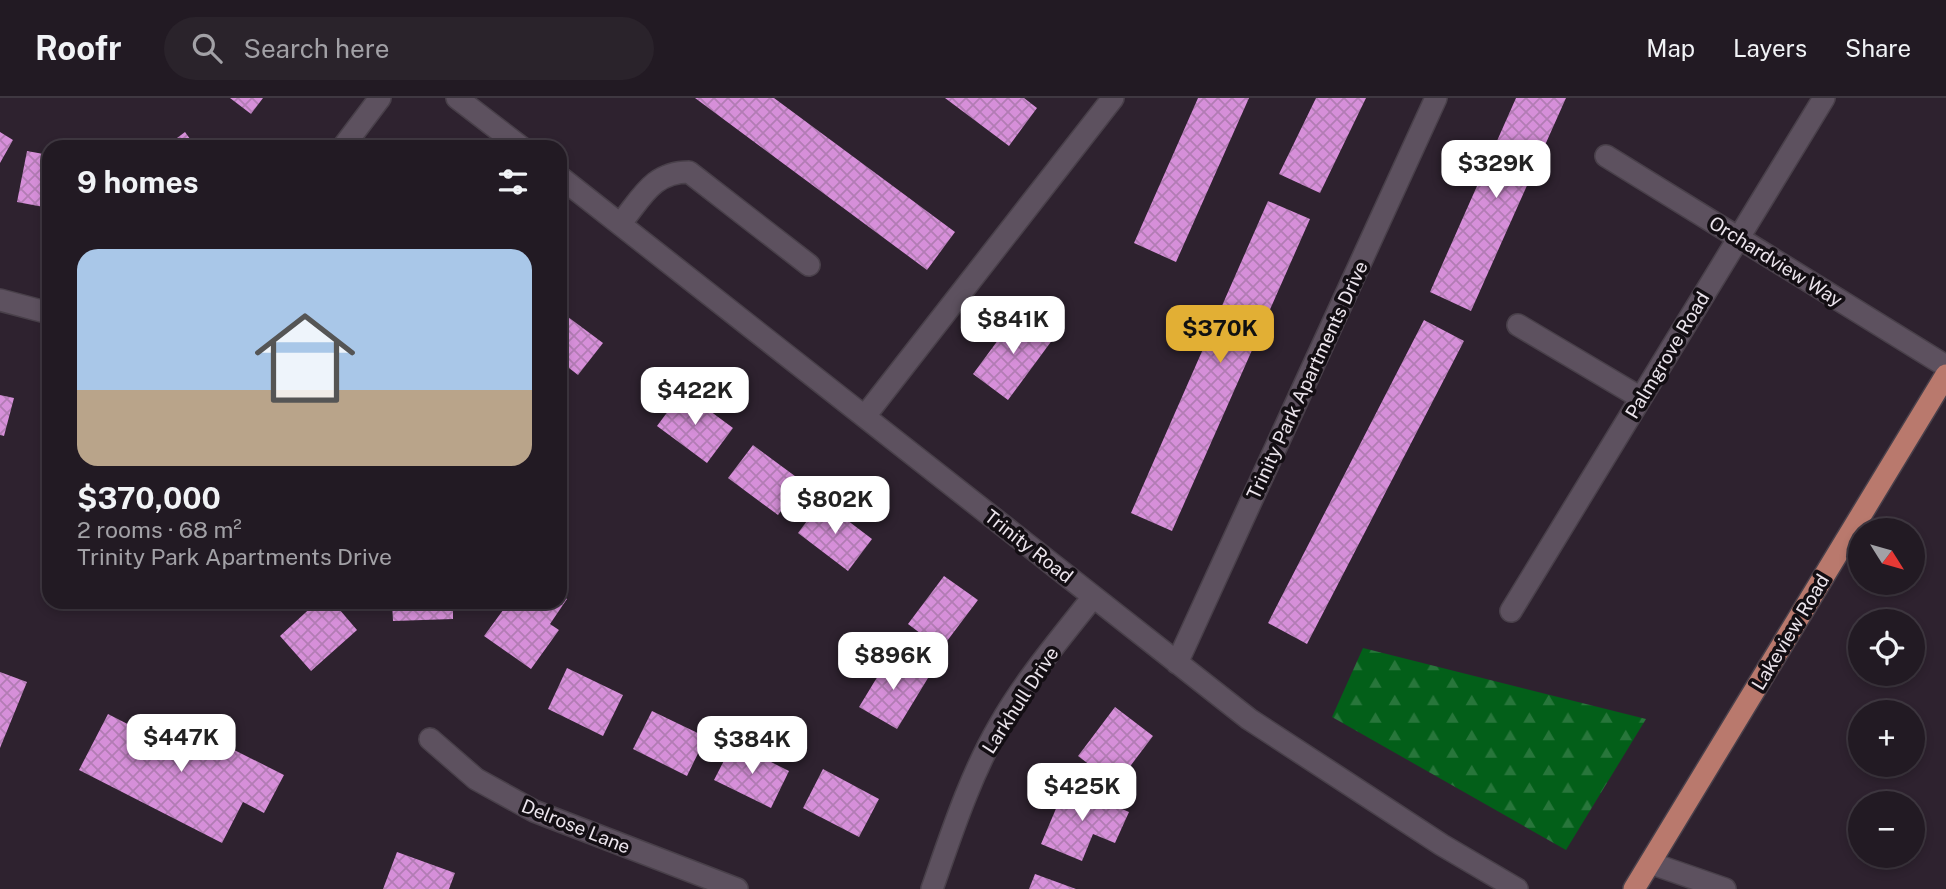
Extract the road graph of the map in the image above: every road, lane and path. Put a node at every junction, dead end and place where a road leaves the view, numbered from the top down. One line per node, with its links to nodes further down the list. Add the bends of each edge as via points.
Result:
1 (380, 98): 6 (street)
2 (457, 98): 7 (street)
3 (1113, 98): 19 (street)
4 (1436, 98): 22 (street, Trinity Park Apartments Drive)
5 (1824, 98): 11 (street, Palmgrove Road)
6 (348, 140)
7 (512, 140)
8 (1606, 156): 11 (street, Orchardview Way)
9 (567, 182): 10 (street, Trinity Road)
10 (620, 224): 12 (street, via 668,172 689,172); 19 (street, Trinity Road)
11 (1739, 238): 16 (street, Orchardview Way); 18 (street, Palmgrove Road)
12 (808, 265)
13 (0, 300): 14 (street)
14 (42, 311)
15 (1518, 325): 18 (street)
16 (1946, 366)
17 (1946, 375): 24 (main road, Lakeview Road)
18 (1641, 398): 21 (street, Palmgrove Road)
19 (865, 416): 20 (street, Trinity Road)
20 (1093, 597): 22 (street, Trinity Road); 26 (street, Larkhull Drive, via 999,725 979,764)
21 (1511, 611)
22 (1177, 663): 27 (street, Trinity Road, via 1321,769)
23 (430, 739): 25 (street, Delrose Lane, via 476,779 534,811)
24 (1650, 863): 28 (main road, Lakeview Road); 29 (street)
25 (737, 889)
26 (932, 889)
27 (1517, 889)
28 (1634, 889)
29 (1725, 889)

